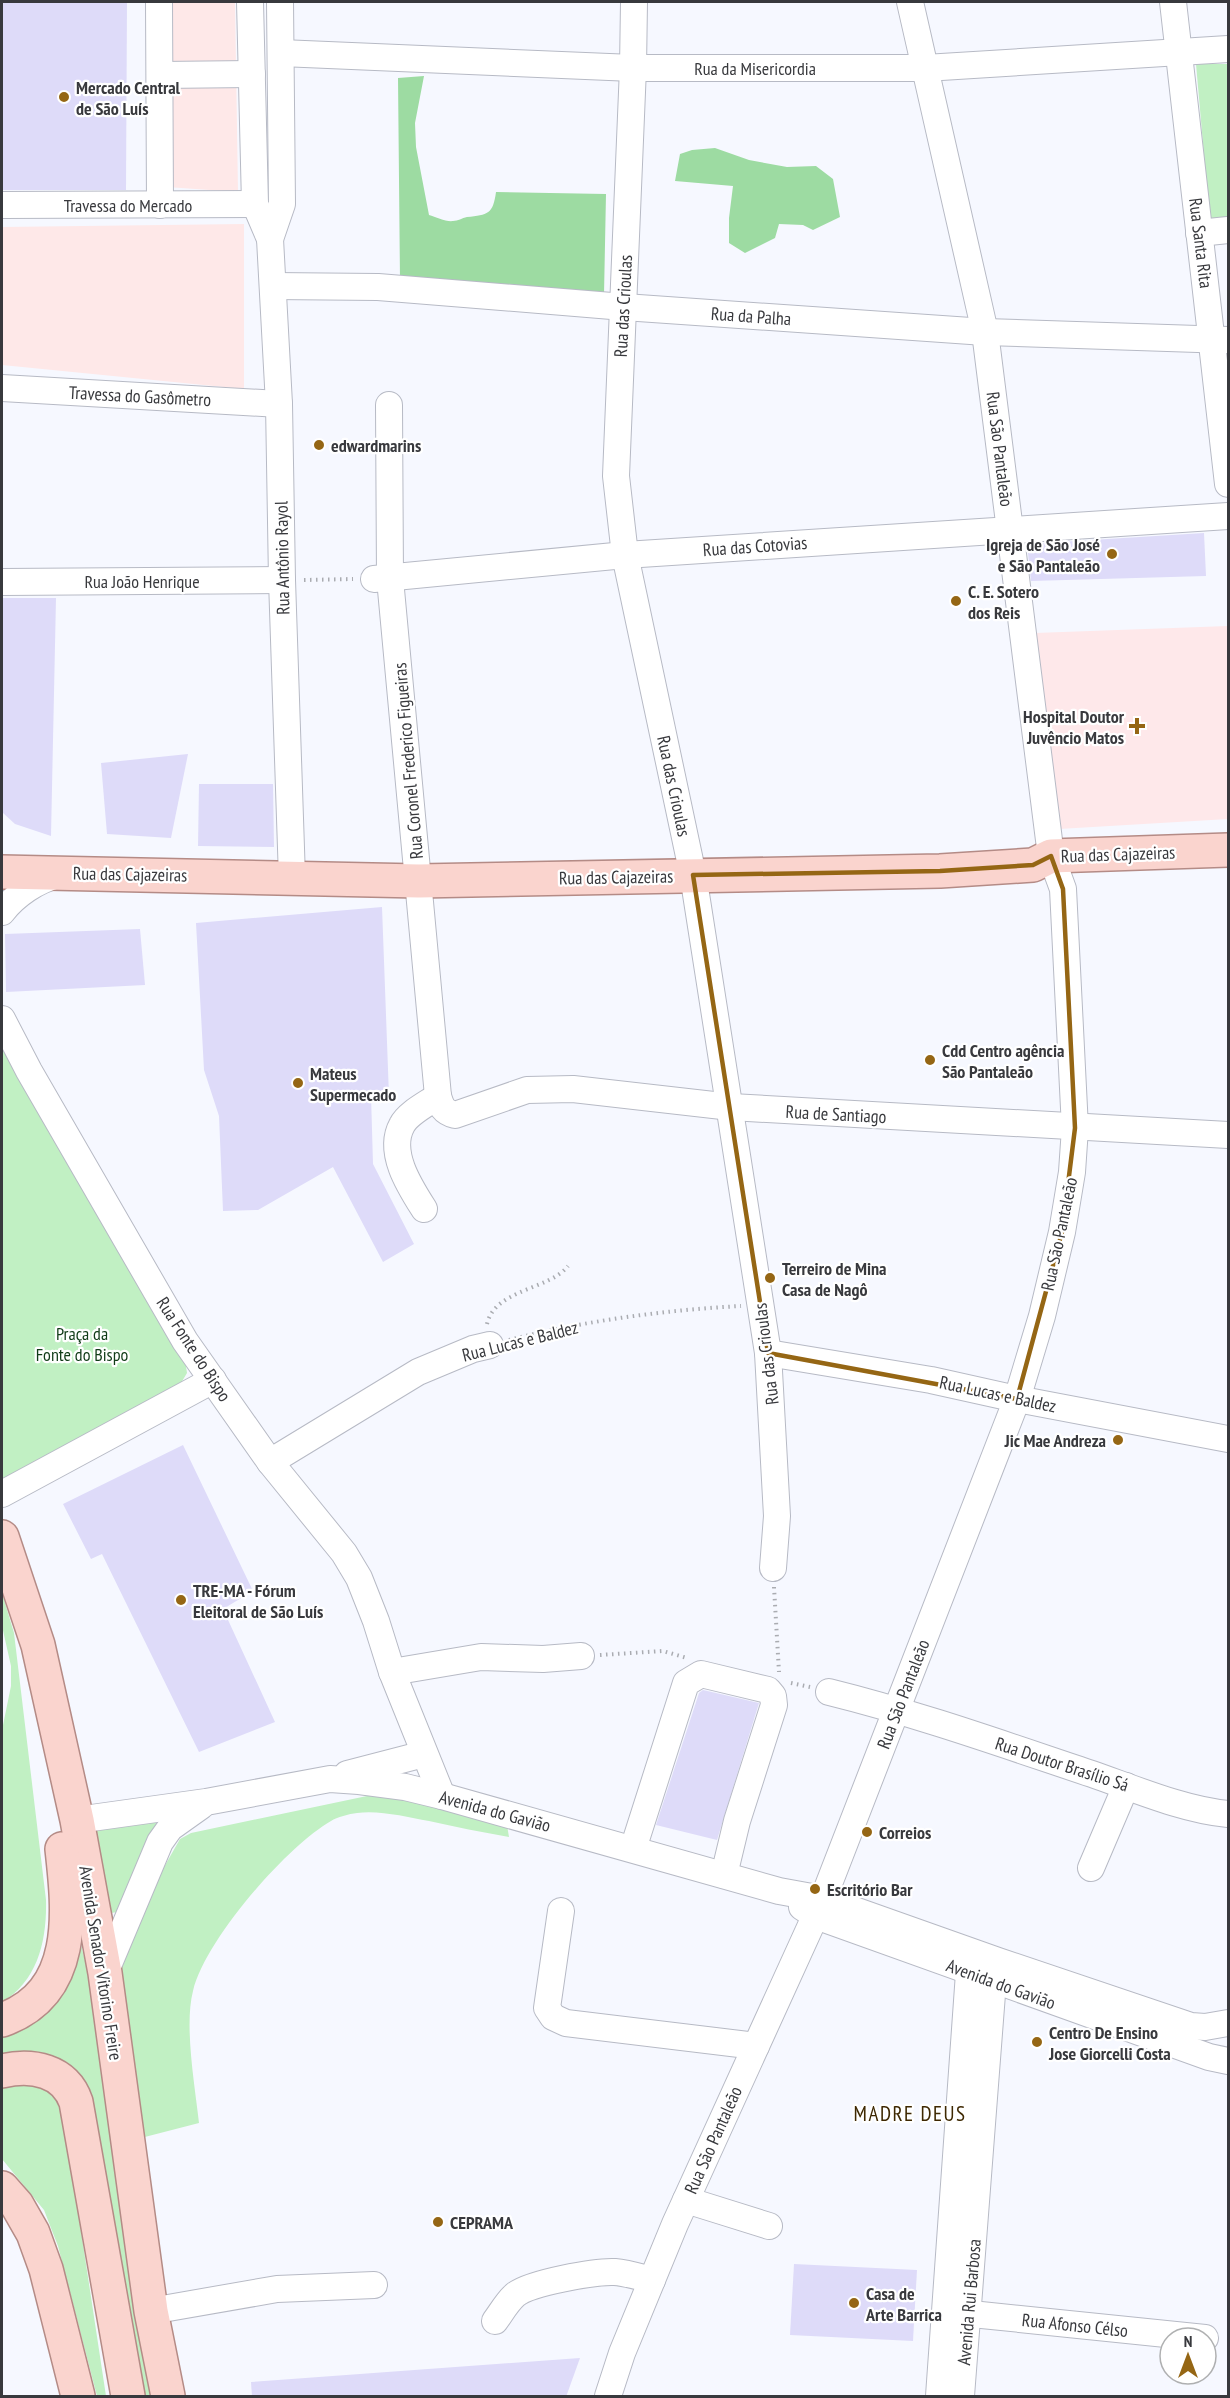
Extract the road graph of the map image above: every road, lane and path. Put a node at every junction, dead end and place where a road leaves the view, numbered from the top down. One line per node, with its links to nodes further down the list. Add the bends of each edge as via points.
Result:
1 (159, 2): 13 (street)
2 (250, 2): 12 (street, Rua Antônio Rayol)
3 (280, 2): 9 (street, Rua Antônio Rayol)
4 (634, 2): 10 (street, Rua das Crioulas)
5 (910, 2): 11 (street, Rua São Pantaleão)
6 (1173, 2): 8 (street, Rua Santa Rita)
7 (1228, 49): 8 (street, Rua da Misericordia)
8 (1178, 51): 11 (street, Rua da Misericordia); 18 (street, Rua Santa Rita)
9 (281, 53): 10 (street, Rua da Misericordia); 19 (street, Rua Antônio Rayol, via 282,204)
10 (633, 68): 11 (street, Rua da Misericordia); 21 (street, Rua das Crioulas)
11 (925, 68): 22 (street, Rua São Pantaleão)
12 (252, 74): 13 (street); 14 (street, Rua Antônio Rayol)
13 (159, 75): 16 (street)
14 (255, 204): 16 (street, Travessa do Mercado); 19 (street, Rua Antônio Rayol)
15 (2, 205): 16 (street, Travessa do Mercado)
16 (160, 205)
17 (1228, 230): 18 (street)
18 (1199, 232): 23 (street, Rua Santa Rita)
19 (270, 239): 20 (street, Rua Antônio Rayol)
20 (273, 286): 21 (street, Rua da Palha, via 378,287); 25 (street, Rua Antônio Rayol)
21 (624, 307): 22 (street, Rua da Palha); 30 (street, Rua das Crioulas, via 616,476)
22 (985, 332): 23 (street, Rua da Palha); 29 (street, Rua São Pantaleão)
23 (1221, 340): 27 (street, Rua Santa Rita)
24 (2, 388): 25 (street, Travessa do Gasômetro)
25 (279, 404): 32 (street, Rua Antônio Rayol)
26 (389, 405): 31 (street, Rua Coronel Frederico Figueiras)
27 (1228, 483)
28 (1228, 516): 29 (street, Rua das Cotovias)
29 (1010, 528): 30 (street, Rua das Cotovias); 36 (street, Rua São Pantaleão)
30 (625, 555): 31 (street, Rua das Cotovias); 39 (street, Rua das Crioulas)
31 (382, 579): 32 (path); 41 (street, Rua Coronel Frederico Figueiras)
32 (282, 580): 33 (street, Rua João Henrique); 40 (street, Rua Antônio Rayol)
33 (2, 582)
34 (2, 849): 38 (main road, via 16,858)
35 (1228, 850): 36 (main road, Rua das Cajazeiras)
36 (1051, 856): 39 (main road, Rua das Cajazeiras, via 1033,865 963,869); 47 (street, Rua São Pantaleão, via 1063,890)
37 (2, 872): 38 (main road, Rua das Cajazeiras)
38 (68, 874): 40 (main road, Rua das Cajazeiras); 42 (street); 43 (street, via 20,894)
39 (693, 875): 41 (main road, Rua das Cajazeiras); 46 (street, Rua das Crioulas)
40 (292, 878): 41 (main road, Rua das Cajazeiras)
41 (419, 881): 45 (street, Rua Coronel Frederico Figueiras)
42 (2, 887)
43 (2, 912)
44 (2, 1019): 54 (street, Rua Fonte do Bispo, via 185,1341)
45 (443, 1105): 46 (street, Rua de Santiago, via 455,1115 527,1090 573,1089); 49 (street, via 417,1110 402,1125 398,1138 407,1182)
46 (731, 1107): 47 (street, Rua de Santiago); 51 (street, Rua das Crioulas)
47 (1075, 1128): 48 (street, Rua de Santiago); 55 (street, Rua São Pantaleão, via 1062,1232)
48 (1228, 1135)
49 (424, 1209)
50 (568, 1266): 52 (path, via 494,1310 487,1322)
51 (760, 1305): 52 (path, Rua Lucas e Baldez, via 660,1314 533,1334); 53 (street, Rua das Crioulas)
52 (490, 1345): 57 (street, Rua Lucas e Baldez, via 418,1372)
53 (768, 1353): 55 (street, Rua Lucas e Baldez, via 931,1380); 60 (street, Rua das Crioulas, via 777,1516)
54 (213, 1380): 57 (street, Rua Fonte do Bispo); 58 (street)
55 (1017, 1399): 56 (street, Rua Lucas e Baldez); 66 (street, Rua São Pantaleão)
56 (1228, 1439)
57 (270, 1462): 62 (street, Rua Fonte do Bispo, via 349,1561 376,1621)
58 (2, 1494)
59 (2, 1537): 64 (main road, Avenida Senador Vitorino Freire, via 38,1645)
60 (773, 1568): 63 (path)
61 (581, 1656): 62 (street, via 481,1657)
62 (392, 1672): 67 (street, Rua Fonte do Bispo)
63 (780, 1680)
64 (45, 1683): 73 (main road, Avenida Senador Vitorino Freire); 81 (main road, via 68,1903 66,1938 50,1981 29,2004)
65 (829, 1692): 66 (street)
66 (898, 1709): 69 (street, Rua Doutor Brasílio Sá); 77 (street, Rua São Pantaleão)
67 (424, 1754): 68 (street); 70 (street, Rua Fonte do Bispo)
68 (330, 1779): 70 (street, Avenida do Gavião, via 380,1783); 71 (street, Avenida do Gavião)
69 (1126, 1786): 72 (street, Rua Doutor Brasílio Sá); 75 (street)
70 (442, 1797): 74 (street, Avenida do Gavião)
71 (206, 1802): 73 (street, Avenida do Gavião); 80 (street, Avenida do Gavião, via 170,1828 160,1842)
72 (1228, 1814)
73 (77, 1820): 80 (main road, Avenida Senador Vitorino Freire)
74 (633, 1849): 76 (street, Avenida do Gavião); 76 (street, via 686,1683 701,1674 768,1690 774,1705)
75 (1091, 1868)
76 (724, 1875): 77 (street, Avenida do Gavião)
77 (820, 1908): 79 (street, Avenida do Gavião); 84 (street, Rua São Pantaleão)
78 (561, 1911): 84 (street, via 547,2008 553,2017 566,2023)
79 (984, 1967): 83 (street, Avenida do Gavião); 93 (street, Avenida Rui Barbosa)
80 (105, 1973): 92 (main road, Avenida Senador Vitorino Freire)
81 (2, 2020)
82 (1228, 2023): 83 (street, Avenida do Gavião)
83 (1157, 2028): 85 (street, Avenida do Gavião, via 1209,2057)
84 (756, 2046): 88 (street, Rua São Pantaleão)
85 (1228, 2061)
86 (2, 2071): 97 (main road, via 38,2069 54,2074 72,2091)
87 (2, 2188): 96 (main road, via 33,2233 46,2269)
88 (686, 2199): 89 (street); 90 (street, Rua São Pantaleão)
89 (769, 2226)
90 (652, 2280): 94 (street, via 615,2272 543,2283 515,2295); 99 (street, Rua São Pantaleão)
91 (374, 2285): 92 (street, via 278,2289)
92 (151, 2311): 98 (main road, Avenida Senador Vitorino Freire)
93 (957, 2313): 95 (street, Rua Afonso Célso); 100 (street, Avenida Rui Barbosa); 101 (street, Avenida Rui Barbosa)
94 (495, 2321)
95 (1158, 2333)
96 (78, 2397)
97 (128, 2397)
98 (168, 2397)
99 (608, 2397)
100 (939, 2397)
101 (961, 2397)

